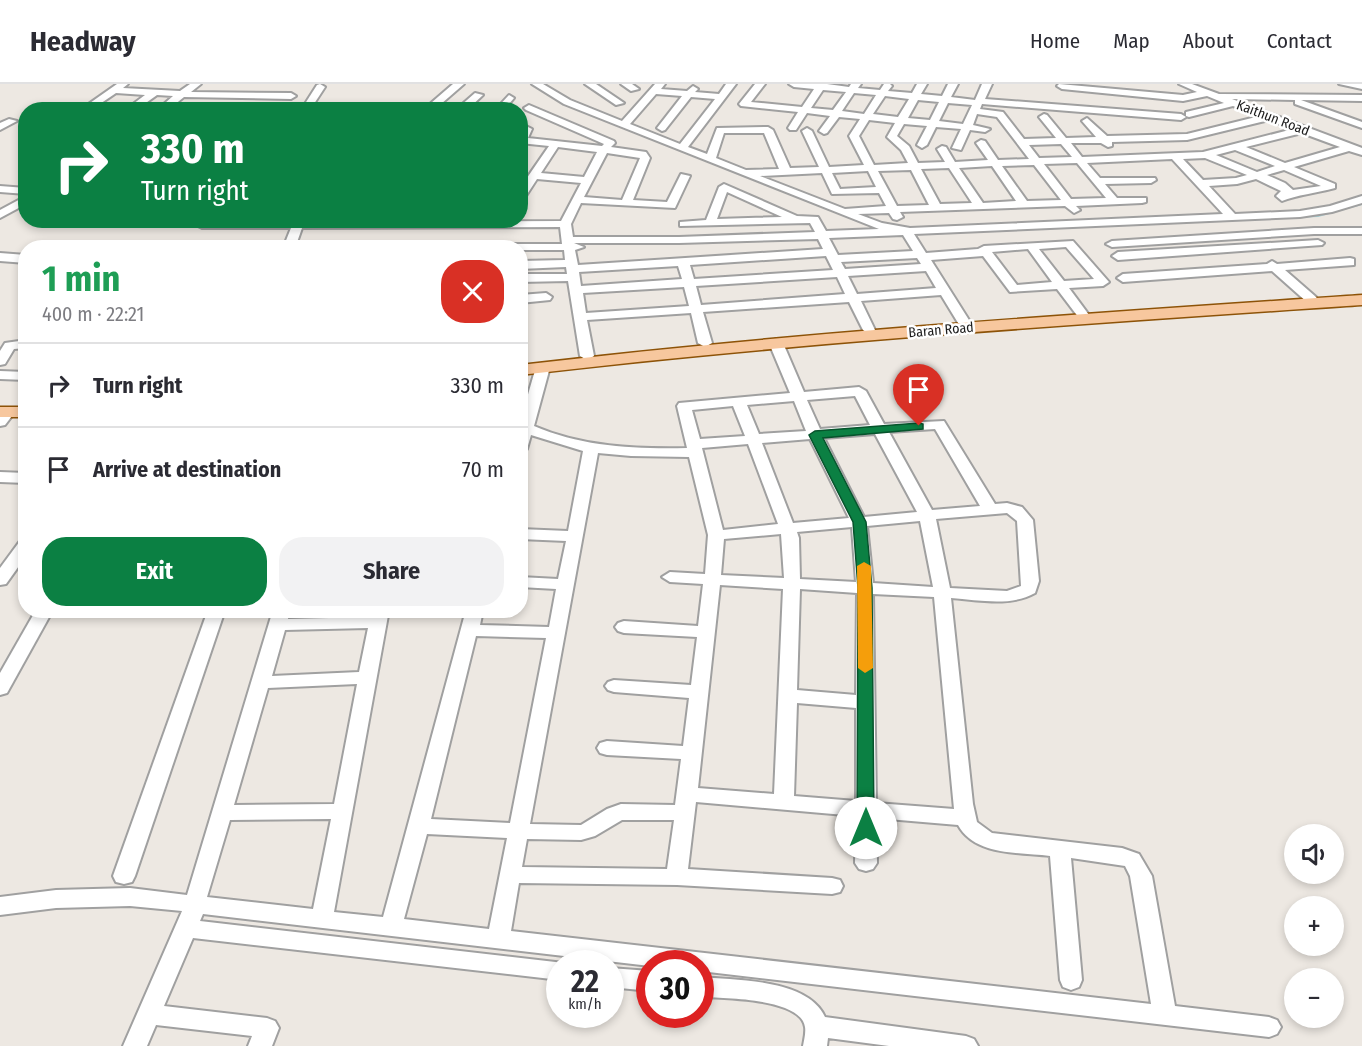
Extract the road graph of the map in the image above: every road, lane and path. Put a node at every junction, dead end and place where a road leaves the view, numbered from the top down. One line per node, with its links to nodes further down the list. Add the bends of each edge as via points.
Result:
1 (124, 84): 27 (street)
2 (196, 84): 33 (street)
3 (227, 84): 36 (street)
4 (263, 84): 40 (street)
5 (459, 84): 52 (street)
6 (537, 84): 31 (street)
7 (590, 84): 55 (street)
8 (698, 84): 32 (street)
9 (731, 84): 41 (street)
10 (760, 84): 30 (street, via 744,104)
11 (922, 84): 42 (street)
12 (953, 84): 45 (street)
13 (987, 84): 57 (street)
14 (1184, 84): 29 (street, Kaithun Road)
15 (1249, 84): 35 (street)
16 (1289, 84): 39 (street)
17 (1328, 84): 44 (street)
18 (1344, 84): 22 (street)
19 (297, 85): 38 (street)
20 (821, 85): 24 (street); 30 (street); 60 (street)
21 (1062, 86): 29 (street, via 1185,98)
22 (1362, 86)
23 (320, 87): 51 (street)
24 (854, 87): 26 (street); 61 (street)
25 (657, 88): 32 (street); 72 (street)
26 (885, 89): 42 (street); 64 (street)
27 (115, 90): 28 (street); 46 (street)
28 (153, 90): 33 (street); 47 (street)
29 (1209, 91): 35 (street); 56 (street, Kaithun Road)
30 (785, 93): 60 (street); 73 (street)
31 (552, 94): 59 (street); 72 (street)
32 (690, 94): 41 (street); 78 (street)
33 (181, 95): 36 (street); 48 (street)
34 (478, 95): 53 (street)
35 (1247, 95): 39 (street)
36 (211, 96): 40 (street)
37 (263, 96): 38 (street); 40 (street); 49 (street)
38 (291, 96): 50 (street)
39 (1287, 96): 44 (street); 62 (street)
40 (248, 97)
41 (721, 97): 94 (street)
42 (915, 97): 45 (street); 68 (street)
43 (509, 98): 54 (street)
44 (1333, 99): 58 (street)
45 (944, 100): 57 (street); 70 (street)
46 (96, 102)
47 (139, 102)
48 (172, 102)
49 (260, 102)
50 (288, 102)
51 (310, 102)
52 (436, 102)
53 (470, 102)
54 (506, 102)
55 (619, 103)
56 (1234, 103): 57 (street, via 1185,116); 66 (street, Kaithun Road)
57 (977, 105): 77 (street); 88 (street, via 1000,114)
58 (1360, 105): 62 (street)
59 (528, 110)
60 (804, 110): 61 (street); 79 (street)
61 (835, 113): 64 (street); 83 (street)
62 (1329, 113): 71 (street); 75 (street)
63 (528, 116): 96 (street, via 608,141)
64 (867, 117): 68 (street); 110 (street, via 854,136)
65 (1044, 117): 86 (street)
66 (1269, 117): 71 (street, Kaithun Road); 84 (street, via 1195,136)
67 (12, 120): 76 (street)
68 (901, 120): 70 (street); 109 (street, via 893,139 905,148)
69 (1087, 121): 85 (street)
70 (933, 124): 77 (street); 91 (street)
71 (1287, 124): 81 (street, Kaithun Road)
72 (624, 125): 94 (street)
73 (759, 125)
74 (1132, 125): 84 (street)
75 (1362, 125)
76 (0, 127)
77 (967, 127): 80 (street); 95 (street)
78 (662, 128)
79 (793, 128)
80 (985, 129)
81 (1301, 130): 92 (street); 93 (street, Kaithun Road)
82 (807, 131): 111 (street)
83 (824, 131)
84 (1144, 138): 85 (street); 98 (street)
85 (1103, 139): 86 (street); 102 (street)
86 (1062, 140): 88 (street); 104 (street)
87 (528, 141): 89 (street)
88 (1022, 142): 105 (street)
89 (556, 143): 96 (street); 115 (street)
90 (981, 143): 106 (street)
91 (922, 145)
92 (1237, 147): 100 (street); 108 (street)
93 (1350, 147): 99 (street, Kaithun Road); 108 (street)
94 (682, 148): 103 (street)
95 (957, 148)
96 (605, 149): 117 (street); 133 (street, via 638,152 645,158)
97 (942, 149): 107 (street)
98 (1158, 152)
99 (1362, 152)
100 (1207, 154): 101 (street); 114 (street)
101 (1175, 156): 102 (street); 120 (street)
102 (1129, 158): 104 (street); 118 (street)
103 (710, 159): 112 (street, via 720,130 768,130); 113 (street)
104 (1080, 160): 105 (street); 119 (street)
105 (1037, 162): 106 (street); 132 (street)
106 (995, 164): 107 (street); 136 (street)
107 (953, 165): 109 (street); 137 (street)
108 (1286, 166): 114 (street); 126 (street, via 1331,186 1310,193)
109 (915, 167): 110 (street); 138 (street)
110 (871, 168): 111 (street); 124 (street)
111 (827, 170): 112 (street); 124 (street, via 836,192)
112 (786, 172): 113 (street)
113 (745, 173): 141 (street)
114 (1258, 175): 120 (street); 126 (street, via 1281,185 1288,192)
115 (534, 176): 117 (street); 121 (street)
116 (685, 176): 133 (street, via 671,206)
117 (587, 180): 128 (street)
118 (1152, 180): 119 (street); 123 (street)
119 (1096, 181): 129 (street)
120 (1200, 183): 144 (street)
121 (528, 185)
122 (0, 189): 125 (street)
123 (1159, 189)
124 (884, 190): 140 (street)
125 (18, 191)
126 (1285, 194): 142 (street, via 1281,198)
127 (1362, 199): 142 (street)
128 (578, 200): 133 (street); 149 (street)
129 (1113, 200): 130 (street); 132 (street)
130 (1142, 200)
131 (757, 202): 135 (street); 135 (street, via 724,187); 145 (street)
132 (1069, 202): 136 (street); 146 (street)
133 (626, 203)
134 (18, 204): 143 (street)
135 (717, 204): 148 (street)
136 (1024, 205): 137 (street)
137 (980, 207): 138 (street)
138 (936, 208): 140 (street)
139 (1362, 209): 151 (street, via 1333,220)
140 (893, 210): 141 (street); 153 (street)
141 (842, 212): 153 (street)
142 (1300, 214): 144 (street)
143 (0, 215)
144 (1231, 216): 146 (street)
145 (798, 220): 148 (street); 155 (street, via 814,219)
146 (1084, 222): 153 (street)
147 (528, 223): 149 (street)
148 (710, 223): 150 (street)
149 (565, 224): 157 (street)
150 (684, 224)
151 (1335, 231): 152 (street); 154 (street)
152 (1362, 231)
153 (907, 233): 155 (street); 167 (street)
154 (1241, 236): 158 (street); 161 (street)
155 (822, 237): 157 (street, via 656,246); 163 (street)
156 (1318, 243): 161 (street)
157 (568, 244): 159 (street); 171 (street)
158 (1113, 244)
159 (528, 245)
160 (1031, 246): 162 (street, via 984,249); 177 (street); 177 (street, via 1069,243 1103,282)
161 (1254, 248): 164 (street); 172 (street)
162 (986, 252): 167 (street); 177 (street, via 1014,289)
163 (832, 255): 167 (street); 168 (street); 173 (street)
164 (1118, 256)
165 (0, 257): 166 (street)
166 (18, 258)
167 (923, 259): 173 (street); 179 (street)
168 (682, 262): 171 (street); 176 (street)
169 (1350, 262): 172 (street)
170 (528, 266): 171 (street)
171 (572, 269): 174 (street); 178 (street)
172 (1276, 269): 175 (street); 184 (street)
173 (841, 271): 176 (street); 183 (street)
174 (528, 277)
175 (1123, 278)
176 (686, 282): 178 (street); 186 (street)
177 (1060, 286): 187 (street)
178 (577, 290): 188 (street)
179 (944, 291): 183 (street); 189 (street)
180 (1362, 295): 184 (main road, Baran Road)
181 (546, 297): 182 (street)
182 (528, 298)
183 (855, 298): 186 (street); 190 (street)
184 (1312, 300): 187 (main road, Baran Road)
185 (1362, 300): 189 (main road, Baran Road)
186 (693, 308): 188 (street); 192 (street)
187 (1083, 315): 189 (main road, Baran Road)
188 (581, 317): 194 (street)
189 (966, 325): 190 (main road, Baran Road); 191 (main road, Baran Road)
190 (869, 330): 192 (main road, Baran Road)
191 (776, 343): 197 (main road, Baran Road); 201 (street)
192 (705, 344): 194 (main road, Baran Road)
193 (18, 345): 195 (street, via 10,346)
194 (587, 356): 196 (main road, Baran Road)
195 (0, 360)
196 (528, 363)
197 (543, 367): 198 (main road, Baran Road); 203 (street)
198 (528, 369)
199 (0, 375): 200 (street)
200 (18, 376)
201 (799, 397): 202 (street); 205 (street, via 859,391); 206 (street)
202 (739, 402): 207 (street); 208 (street, via 684,406)
203 (528, 421)
204 (528, 429): 209 (street)
205 (880, 430): 206 (street); 212 (street, via 939,424); 213 (street)
206 (815, 435): 207 (street); 214 (street)
207 (753, 440): 208 (street); 215 (street)
208 (695, 448): 209 (street, via 620,453); 218 (street)
209 (591, 450): 217 (street)
210 (12, 478): 211 (street)
211 (0, 491)
212 (990, 510): 213 (street); 227 (street, via 1016,510 1025,520 1029,589 1007,596)
213 (927, 516): 214 (street); 227 (street)
214 (859, 522): 215 (street); 226 (street)
215 (789, 528): 218 (street); 225 (street)
216 (528, 534): 217 (street)
217 (574, 536): 224 (street)
218 (716, 536): 222 (street)
219 (18, 555): 221 (street)
220 (670, 577): 222 (street)
221 (0, 580)
222 (713, 580): 225 (street); 235 (street)
223 (528, 582): 224 (street)
224 (564, 584): 236 (street)
225 (792, 585): 226 (street); 242 (street)
226 (865, 588): 227 (street); 243 (street)
227 (942, 592): 251 (street)
228 (40, 618): 240 (street)
229 (214, 618): 257 (street)
230 (280, 618): 238 (street)
231 (379, 618): 237 (street)
232 (473, 618): 234 (street)
233 (624, 627): 235 (street)
234 (470, 630): 236 (street); 252 (street, via 443,723)
235 (707, 632): 241 (street)
236 (555, 633): 253 (street)
237 (368, 678): 238 (street); 249 (street)
238 (261, 682): 250 (street)
239 (614, 686): 241 (street)
240 (0, 689)
241 (699, 692): 245 (street)
242 (788, 696): 243 (street); 247 (street)
243 (865, 702): 248 (street)
244 (607, 748): 245 (street)
245 (692, 753): 246 (street)
246 (687, 804): 247 (street); 253 (street, via 621,812 581,833); 258 (street)
247 (784, 804): 248 (street)
248 (866, 810): 251 (street); 255 (street)
249 (343, 811): 250 (street); 262 (street)
250 (222, 813): 261 (street)
251 (965, 818): 254 (street, via 973,833 989,841)
252 (421, 826): 253 (street); 264 (street)
253 (518, 832): 256 (street)
254 (1060, 849): 267 (street); 270 (street, via 1122,856 1136,864)
255 (866, 863)
256 (510, 875): 258 (street); 265 (street)
257 (124, 876)
258 (677, 877): 259 (street)
259 (832, 886)
260 (0, 906): 261 (street, via 56,898 130,897)
261 (194, 906): 262 (street); 263 (street)
262 (322, 920): 264 (street)
263 (186, 928): 266 (street); 269 (street)
264 (391, 928): 265 (street)
265 (498, 940): 270 (street)
266 (546, 969)
267 (1071, 980)
268 (714, 989): 272 (street, via 800,1002 811,1012)
269 (149, 1014): 274 (street); 275 (street, via 267,1028)
270 (1165, 1015): 271 (street)
271 (1269, 1027)
272 (816, 1036): 273 (street)
273 (939, 1044): 276 (street)
274 (135, 1046)
275 (260, 1046)
276 (966, 1046)

